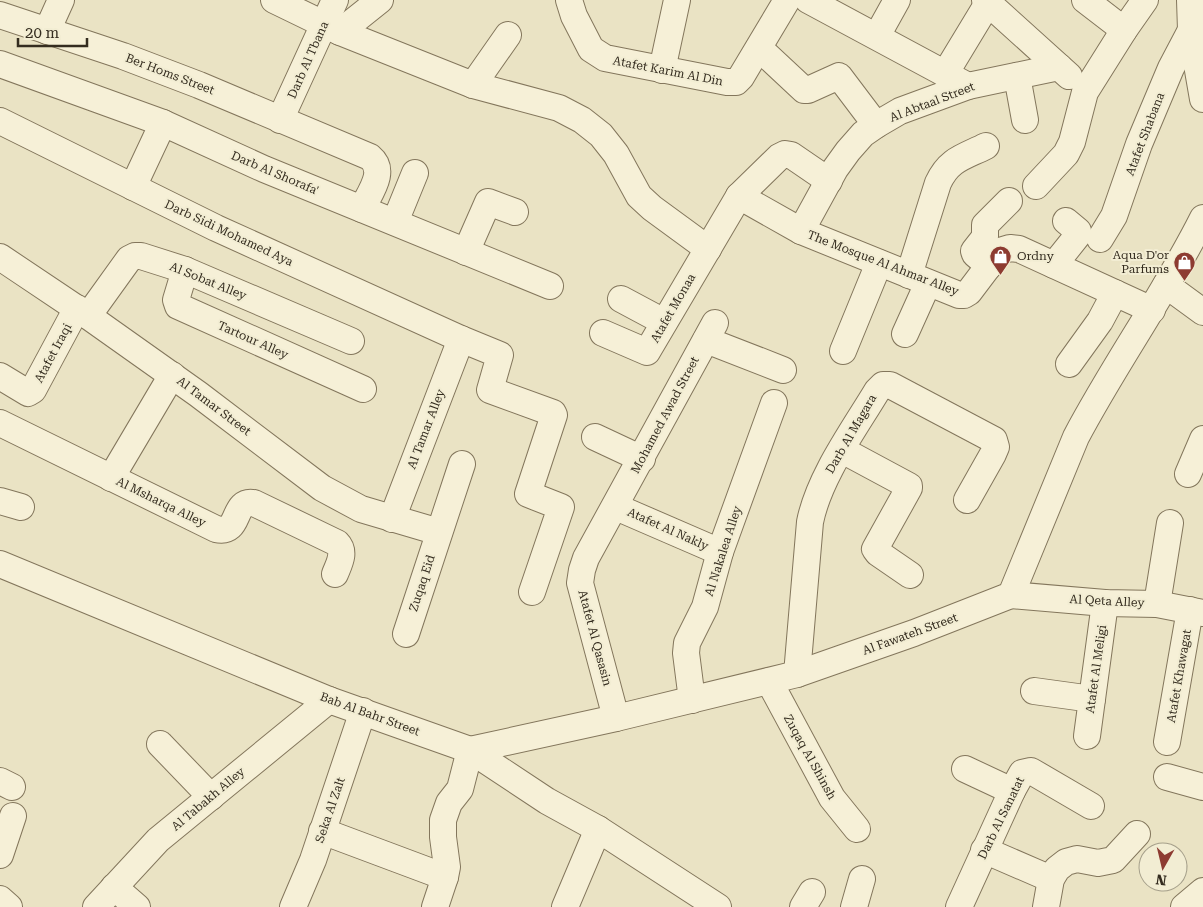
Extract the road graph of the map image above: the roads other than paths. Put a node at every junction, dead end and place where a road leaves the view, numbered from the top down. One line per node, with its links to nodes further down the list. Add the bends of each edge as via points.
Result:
1 (61, 0): 18 (street)
2 (274, 0): 15 (street)
3 (335, 0): 15 (street, Darb Al Tbana)
4 (380, 0): 15 (street)
5 (569, 0): 24 (street, Atafet Karim Al Din, via 586,41 596,53 605,58)
6 (677, 0): 24 (street)
7 (787, 0): 21 (street, Atafet Karim Al Din)
8 (808, 0): 20 (street)
9 (897, 0): 20 (street)
10 (1085, 0): 16 (street)
11 (1146, 0): 16 (street)
12 (1190, 0): 17 (street)
13 (987, 1): 23 (street); 26 (street)
14 (0, 15): 18 (street, Ber Homs Street)
15 (332, 28): 27 (street); 30 (street, Darb Al Tbana)
16 (1124, 30): 28 (street)
17 (1191, 30): 29 (street); 48 (street, Atafet Shabana, via 1139,144 1114,216)
18 (47, 31): 30 (street, Ber Homs Street, via 199,85)
19 (508, 35): 27 (street)
20 (877, 36): 26 (street)
21 (758, 48): 24 (street, Atafet Karim Al Din, via 736,82); 34 (street, via 804,90 839,76)
22 (0, 64): 33 (street, Darb Al Shorafa')
23 (1059, 67): 25 (street, Al Abtaal Street); 28 (street)
24 (662, 70)
25 (1017, 76): 26 (street, Al Abtaal Street); 31 (street)
26 (957, 80): 34 (street, Al Abtaal Street)
27 (473, 85): 49 (street, via 559,108 582,120 601,135 616,154 638,196)
28 (1086, 92): 38 (street, via 1072,142 1061,160)
29 (1203, 99)
30 (280, 120): 42 (street, Ber Homs Street, via 376,162 377,177)
31 (1025, 120)
32 (0, 121): 39 (street, Darb Sidi Mohamed Aya)
33 (163, 123): 39 (street); 42 (street, Darb Al Shorafa')
34 (876, 125): 37 (street, Al Abtaal Street, via 862,134 848,150)
35 (986, 146): 56 (street, via 944,170 938,183)
36 (415, 173): 46 (street)
37 (829, 180): 40 (street, Atafet Monaa, via 785,154 778,157); 47 (street, Al Abtaal Street)
38 (1036, 186)
39 (133, 187): 67 (street, Darb Sidi Mohamed Aya)
40 (739, 196): 47 (street, The Mosque Al Ahmar Alley); 49 (street, Atafet Monaa)
41 (1009, 201): 54 (street, via 985,225 985,237 974,251)
42 (362, 209): 46 (street, Darb Al Shorafa')
43 (515, 212): 50 (street, via 487,202)
44 (1203, 218): 57 (street)
45 (1066, 221): 53 (street, via 1078,231 1078,235)
46 (396, 222): 50 (street, Darb Al Shorafa')
47 (801, 231): 52 (street, The Mosque Al Ahmar Alley)
48 (1100, 239)
49 (708, 249): 64 (street, Atafet Monaa)
50 (466, 252): 58 (street, Darb Al Shorafa')
51 (0, 257): 62 (street, Al Tamar Street)
52 (879, 263): 56 (street, The Mosque Al Ahmar Alley); 69 (street)
53 (1054, 265): 54 (street, The Mosque Al Ahmar Alley, via 1010,248 1000,251); 59 (street, The Mosque Al Ahmar Alley)
54 (989, 266): 56 (street, The Mosque Al Ahmar Alley, via 964,295)
55 (186, 270): 62 (street, Al Sobat Alley, via 135,256); 68 (street, Al Sobat Alley); 74 (street, Tartour Alley, via 176,300 178,306)
56 (919, 279): 66 (street)
57 (1166, 285): 61 (street); 63 (street)
58 (550, 286)
59 (1115, 293): 61 (street, The Mosque Al Ahmar Alley); 70 (street, via 1100,321)
60 (621, 300): 64 (street)
61 (1152, 310): 94 (street, via 1076,437)
62 (83, 312): 72 (street, Al Tamar Street); 73 (street, Atafet Iraqi, via 30,392)
63 (1203, 312)
64 (664, 322): 65 (street, Atafet Monaa, via 647,352)
65 (603, 333)
66 (905, 334)
67 (461, 339): 86 (street, Al Tamar Alley); 93 (street, Darb Sidi Mohamed Aya, via 500,355 490,388 492,392 554,415 528,494 561,508)
68 (351, 341)
69 (843, 351)
70 (1068, 364)
71 (783, 370): 80 (street, Mohamed Awad Street, via 711,331)
72 (172, 375): 83 (street); 86 (street, Al Tamar Street, via 322,488 361,509)
73 (0, 376)
74 (363, 389)
75 (774, 403): 89 (street, Al Nakalea Alley)
76 (0, 423): 83 (street, Al Msharqa Alley)
77 (595, 437): 80 (street)
78 (1203, 439): 82 (street)
79 (842, 450): 84 (street, Darb Al Magara, via 877,391 883,385 890,385 994,440 993,454); 92 (street, via 909,486 875,549); 99 (street, Darb Al Magara, via 817,495 810,522)
80 (642, 458): 85 (street, Mohamed Awad Street)
81 (462, 464): 88 (street, Zuqaq Eid)
82 (1188, 474)
83 (111, 478): 91 (street, Al Msharqa Alley, via 220,530 232,525 244,504 254,504 337,543 342,554)
84 (967, 500)
85 (616, 507): 89 (street, Atafet Al Nakly); 106 (street, Atafet Al Qasasin, via 586,558 580,583)
86 (392, 519): 88 (street, Al Tamar Street)
87 (1170, 523): 96 (street)
88 (439, 532): 98 (street, Zuqaq Eid)
89 (720, 552): 104 (street, Al Nakalea Alley, via 705,608 687,643)
90 (0, 564): 103 (street, Bab Al Bahr Street)
91 (335, 574)
92 (910, 575)
93 (532, 592)
94 (1011, 595): 95 (street, Al Qeta Alley); 99 (street, Al Fawateh Street)
95 (1106, 603): 96 (street, Al Qeta Alley); 102 (street, Atafet Al Meligi)
96 (1158, 604): 97 (street, Al Qeta Alley)
97 (1196, 611): 108 (street, Atafet Khawagat)
98 (406, 634)
99 (797, 674): 100 (street, Al Fawateh Street)
100 (769, 681): 104 (street, Al Fawateh Street); 119 (street, Zuqaq Al Shinsh, via 832,798)
101 (1034, 691): 102 (street)
102 (1092, 699): 107 (street, Atafet Al Meligi)
103 (329, 700): 105 (street, Bab Al Bahr Street); 115 (street, Al Tabakh Alley)
104 (692, 700): 106 (street, Al Fawateh Street)
105 (363, 711): 110 (street, Bab Al Bahr Street); 120 (street, Seka Al Zalt)
106 (616, 718): 110 (street, Al Fawateh Street)
107 (1087, 736)
108 (1167, 742)
109 (160, 744): 115 (street)
110 (470, 750): 118 (street, Bab Al Bahr Street, via 547,801); 124 (street, via 460,789 449,803 443,820)
111 (965, 770): 114 (street)
112 (1167, 777): 113 (street)
113 (1203, 787)
114 (1012, 791): 116 (street, Darb Al Sanatat, via 1022,773 1031,771); 122 (street, Darb Al Sanatat)
115 (211, 797): 127 (street, Al Tabakh Alley, via 158,840)
116 (1091, 806)
117 (13, 816): 123 (street)
118 (598, 829): 135 (street); 136 (street, Bab Al Bahr Street)
119 (857, 829)
120 (322, 831): 124 (street); 133 (street, Seka Al Zalt)
121 (1137, 834): 126 (street, via 1113,860 1066,862)
122 (984, 850): 126 (street); 138 (street, Darb Al Sanatat)
123 (0, 855)
124 (445, 877): 134 (street)
125 (862, 879): 137 (street)
126 (1051, 879): 139 (street)
127 (114, 887): 131 (street, Al Tabakh Alley); 132 (street)
128 (1203, 891): 140 (street)
129 (0, 899): 130 (street)
130 (9, 907)
131 (96, 907)
132 (136, 907)
133 (293, 907)
134 (434, 907)
135 (565, 907)
136 (718, 907)
137 (854, 907)
138 (959, 907)
139 (1046, 907)
140 (1184, 907)

